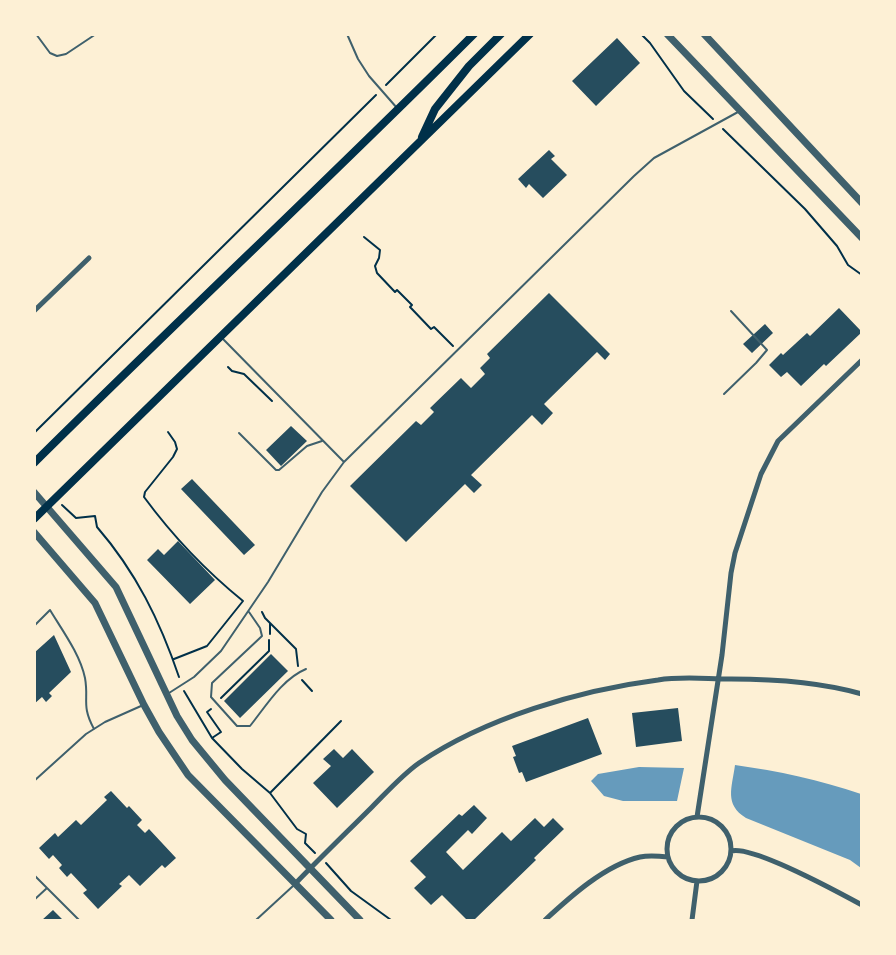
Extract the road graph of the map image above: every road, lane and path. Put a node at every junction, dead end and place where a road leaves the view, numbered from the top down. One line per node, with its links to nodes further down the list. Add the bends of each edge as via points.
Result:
1 (36, 34): 10 (lane, via 57,56)
2 (347, 34): 11 (lane, via 357,59)
3 (438, 34): 11 (path)
4 (474, 34): 12 (main road)
5 (501, 34): 15 (main road, via 435,109)
6 (530, 34): 15 (main road)
7 (641, 34): 14 (path, via 684,91)
8 (667, 34): 13 (street)
9 (704, 34): 16 (street)
10 (94, 35)
11 (381, 90): 12 (lane); 30 (path)
12 (398, 110): 33 (main road)
13 (740, 111): 14 (lane); 18 (street)
14 (717, 123): 20 (path, via 805,209 848,265); 24 (lane, via 654,158)
15 (420, 142): 23 (main road)
16 (861, 203)
17 (364, 237): 24 (path, via 380,250 377,273)
18 (861, 238)
19 (89, 258): 21 (street)
20 (861, 275)
21 (34, 311)
22 (731, 311): 27 (lane, via 767,350)
23 (221, 337): 32 (lane); 36 (main road)
24 (457, 351): 34 (lane)
25 (861, 360): 48 (street, via 778,441 761,474 735,553)
26 (228, 367): 28 (path, via 244,374)
27 (724, 394)
28 (272, 401)
29 (168, 432): 44 (path, via 177,449 144,497 160,519 243,601 207,646)
30 (34, 433)
31 (239, 433): 32 (lane, via 276,470 307,446)
32 (322, 441): 34 (lane)
33 (34, 462)
34 (344, 462): 40 (lane, via 317,498)
35 (34, 492): 36 (street)
36 (47, 506): 38 (main road); 50 (street, via 116,587)
37 (76, 518): 44 (path, via 95,516 97,527 144,592)
38 (34, 519)
39 (34, 532): 54 (street, via 95,603)
40 (249, 612): 50 (lane, via 209,664); 53 (lane, via 262,636 212,684 211,697)
41 (262, 612): 42 (path)
42 (270, 623): 47 (path, via 296,649); 53 (path, via 269,651)
43 (34, 626): 56 (lane, via 50,610 74,650 85,678 85,710)
44 (173, 659): 45 (path)
45 (175, 665)
46 (306, 669): 47 (lane)
47 (299, 672): 49 (path); 53 (lane, via 250,726 237,726)
48 (718, 679): 52 (street, via 797,682); 60 (street); 64 (street, via 659,679 575,696 483,729 409,770)
49 (312, 691)
50 (167, 694): 64 (street, via 208,761)
51 (185, 694): 57 (path)
52 (861, 694)
53 (216, 703): 57 (path, via 207,712 221,732)
54 (144, 705): 56 (lane); 68 (street, via 188,775)
55 (341, 721): 59 (path)
56 (94, 729): 58 (lane)
57 (212, 738): 59 (path)
58 (34, 781)
59 (270, 793): 61 (path, via 297,829 306,834)
60 (697, 817): 62 (street, via 716,822 724,829); 63 (street, via 686,820 670,834)
61 (305, 843)
62 (731, 851): 67 (street, via 718,874); 71 (street, via 735,849 803,873)
63 (668, 857): 67 (street, via 680,875); 77 (street, via 639,857 608,871 582,887)
64 (311, 867): 68 (street); 75 (street)
65 (332, 870): 76 (path, via 351,891)
66 (34, 875): 69 (lane)
67 (697, 881): 78 (street)
68 (295, 884): 73 (lane); 74 (street)
69 (47, 888): 70 (lane); 72 (lane)
70 (34, 900)
71 (861, 905)
72 (79, 921)
73 (256, 921)
74 (331, 921)
75 (360, 921)
76 (391, 921)
77 (545, 921)
78 (692, 921)

